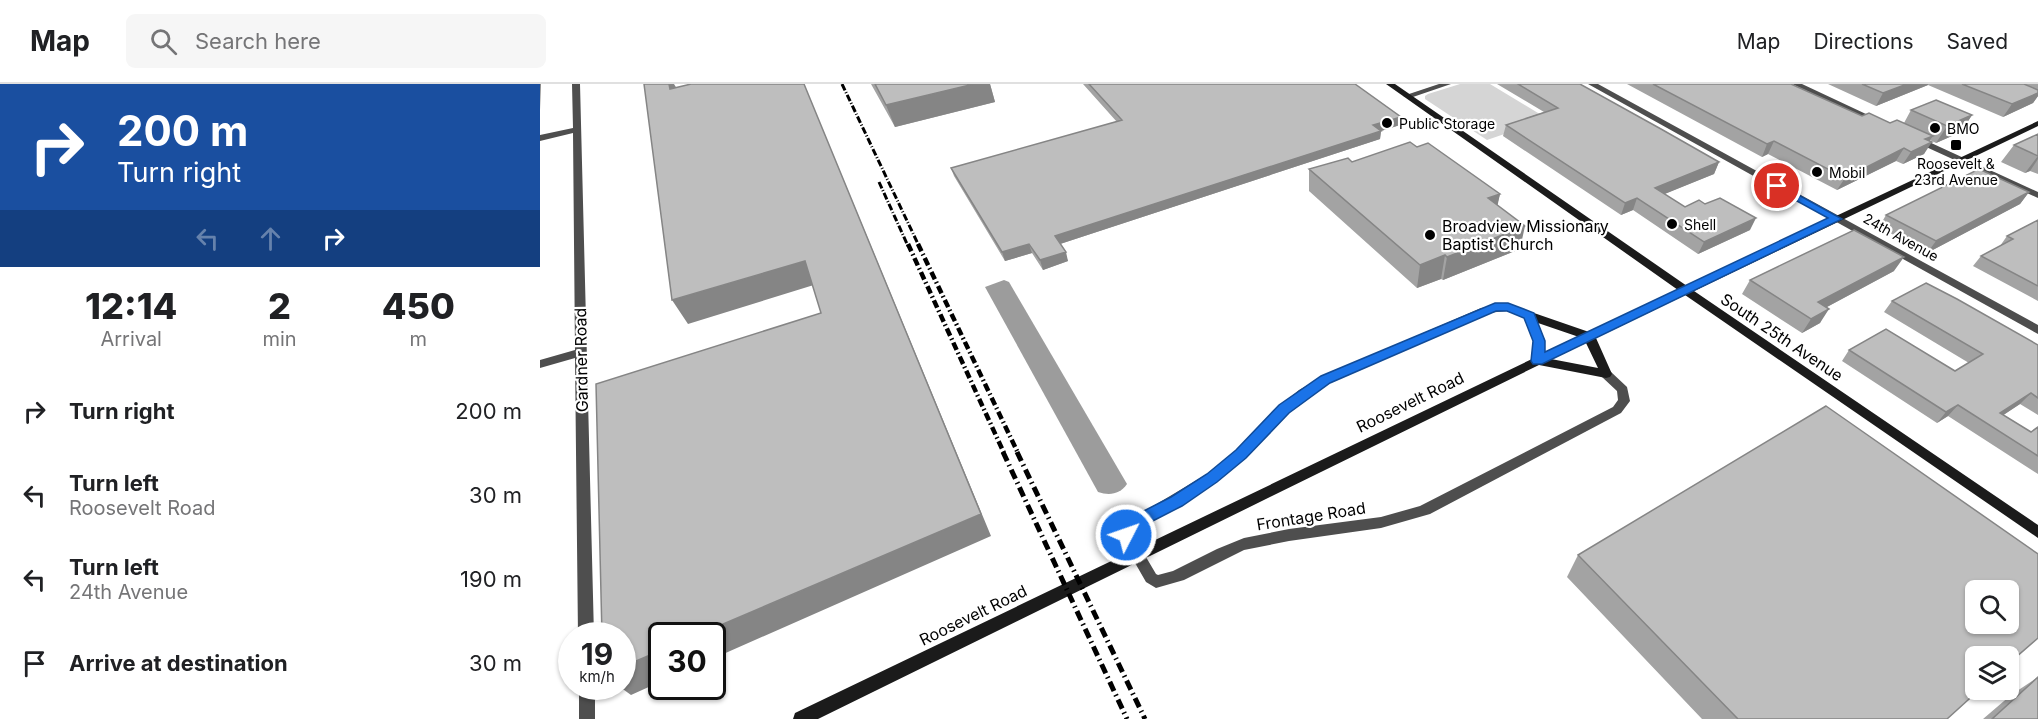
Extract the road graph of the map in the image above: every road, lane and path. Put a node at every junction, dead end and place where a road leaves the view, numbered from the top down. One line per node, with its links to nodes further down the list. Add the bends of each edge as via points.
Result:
1 (576, 84): 9 (street, Gardner Road)
2 (1390, 84): 6 (main road, South 25th Avenue)
3 (1447, 84): 6 (street)
4 (1592, 84): 14 (street, 24th Avenue)
5 (1796, 84): 8 (street)
6 (1407, 96): 15 (main road, South 25th Avenue)
7 (2038, 123): 12 (main road, Roosevelt Road)
8 (1889, 127)
9 (577, 129): 11 (street); 19 (street, Gardner Road)
10 (1910, 136): 12 (street)
11 (540, 138)
12 (1961, 160): 13 (street); 14 (main road, Roosevelt Road)
13 (2038, 195)
14 (1836, 219): 15 (main road, Roosevelt Road); 17 (street, 24th Avenue)
15 (1686, 291): 18 (main road, Roosevelt Road); 23 (main road, South 25th Avenue)
16 (1530, 316): 18 (main road); 20 (main road, via 1539,341); 22 (street, Frontage Road, via 1508,307 1485,310 1303,393 1212,478 1128,528 1126,535 1151,578 1156,582 1166,580 1245,544 1302,531 1407,517 1425,510 1617,410 1624,401 1623,390)
17 (2038, 330)
18 (1589, 336): 20 (main road, Roosevelt Road); 22 (main road)
19 (581, 352): 21 (street); 24 (street, Gardner Road)
20 (1538, 361): 22 (main road); 27 (main road, Roosevelt Road)
21 (540, 364)
22 (1606, 374)
23 (2038, 532)
24 (586, 622)
25 (587, 700): 26 (street)
26 (587, 719)
27 (801, 719)

